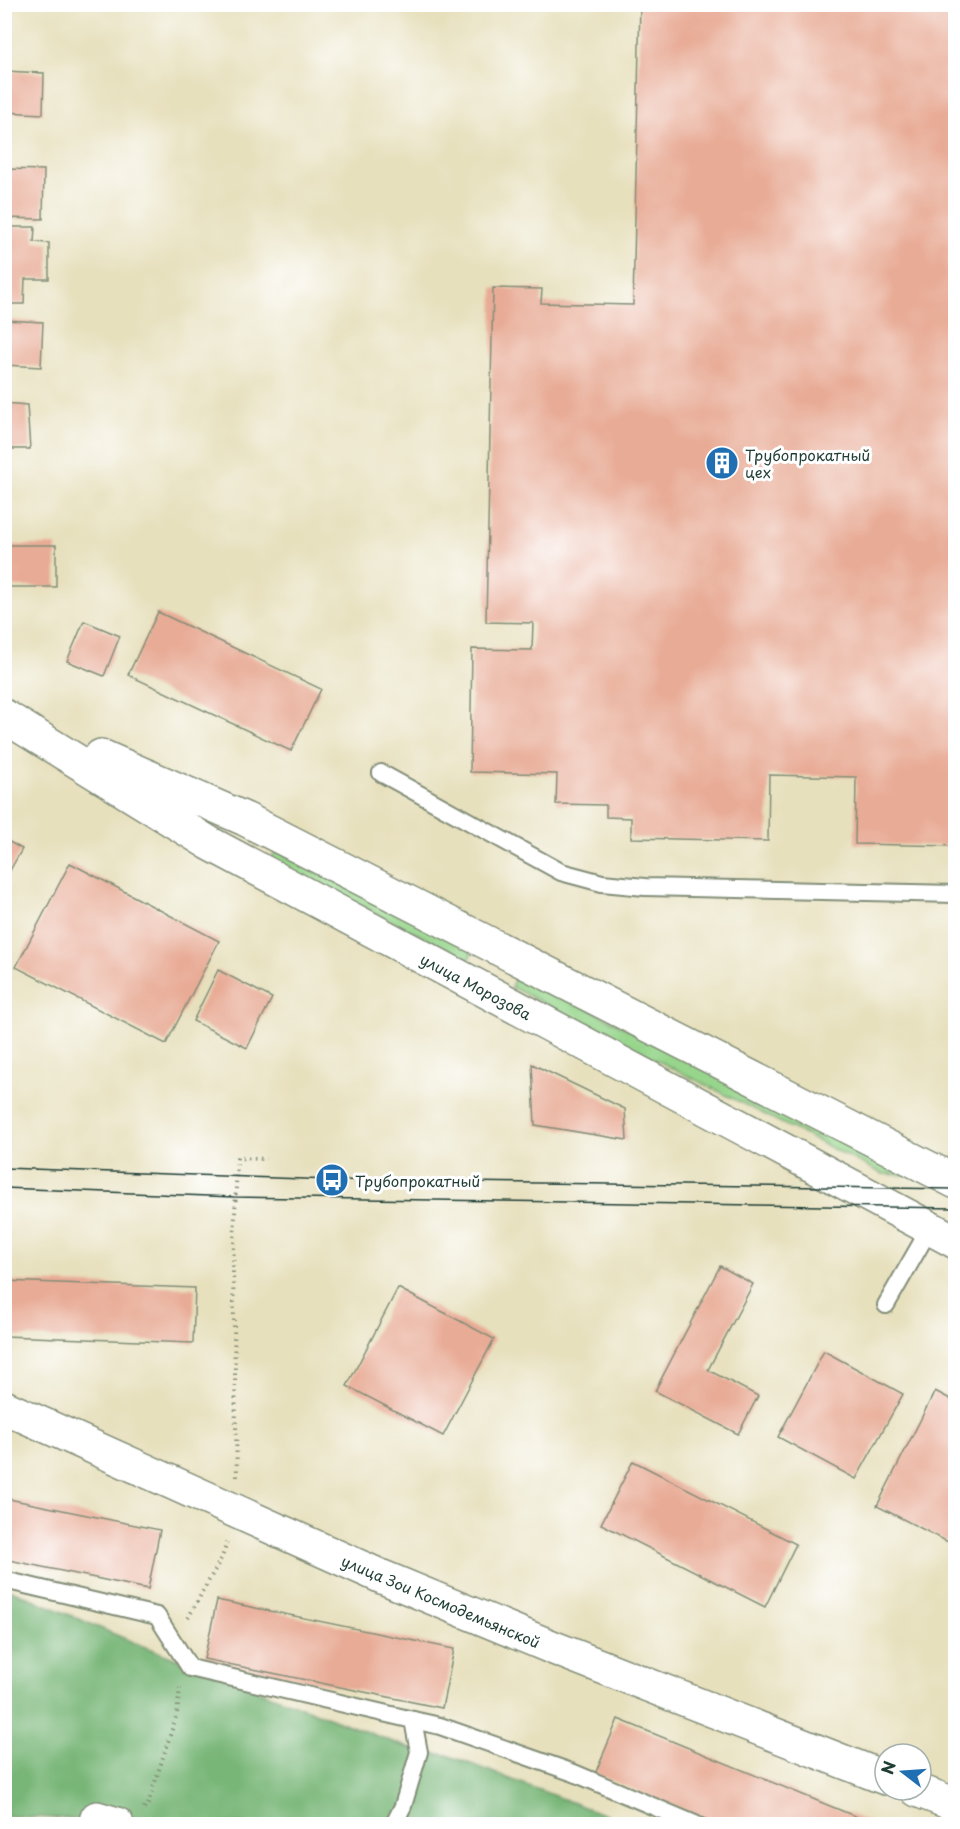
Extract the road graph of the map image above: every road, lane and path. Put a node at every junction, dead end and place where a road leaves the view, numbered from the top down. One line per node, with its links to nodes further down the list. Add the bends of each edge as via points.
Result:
1 (4, 714): 4 (main road, улица Морозова, via 245,819); 5 (main road, улица Морозова, via 209,843)
2 (381, 773): 3 (lane, via 561,872 602,883)
3 (956, 894)
4 (956, 1182)
5 (943, 1235): 6 (lane)
6 (886, 1305)
7 (4, 1407): 10 (main road, улица Зои Космодемьянской, via 380,1576)
8 (4, 1580): 9 (lane, via 157,1616 190,1668)
9 (413, 1720): 13 (lane, via 419,1752); 14 (lane, via 574,1773)
10 (873, 1773)
11 (933, 1796): 12 (main road)
12 (956, 1805)
13 (394, 1824)
14 (695, 1824)

